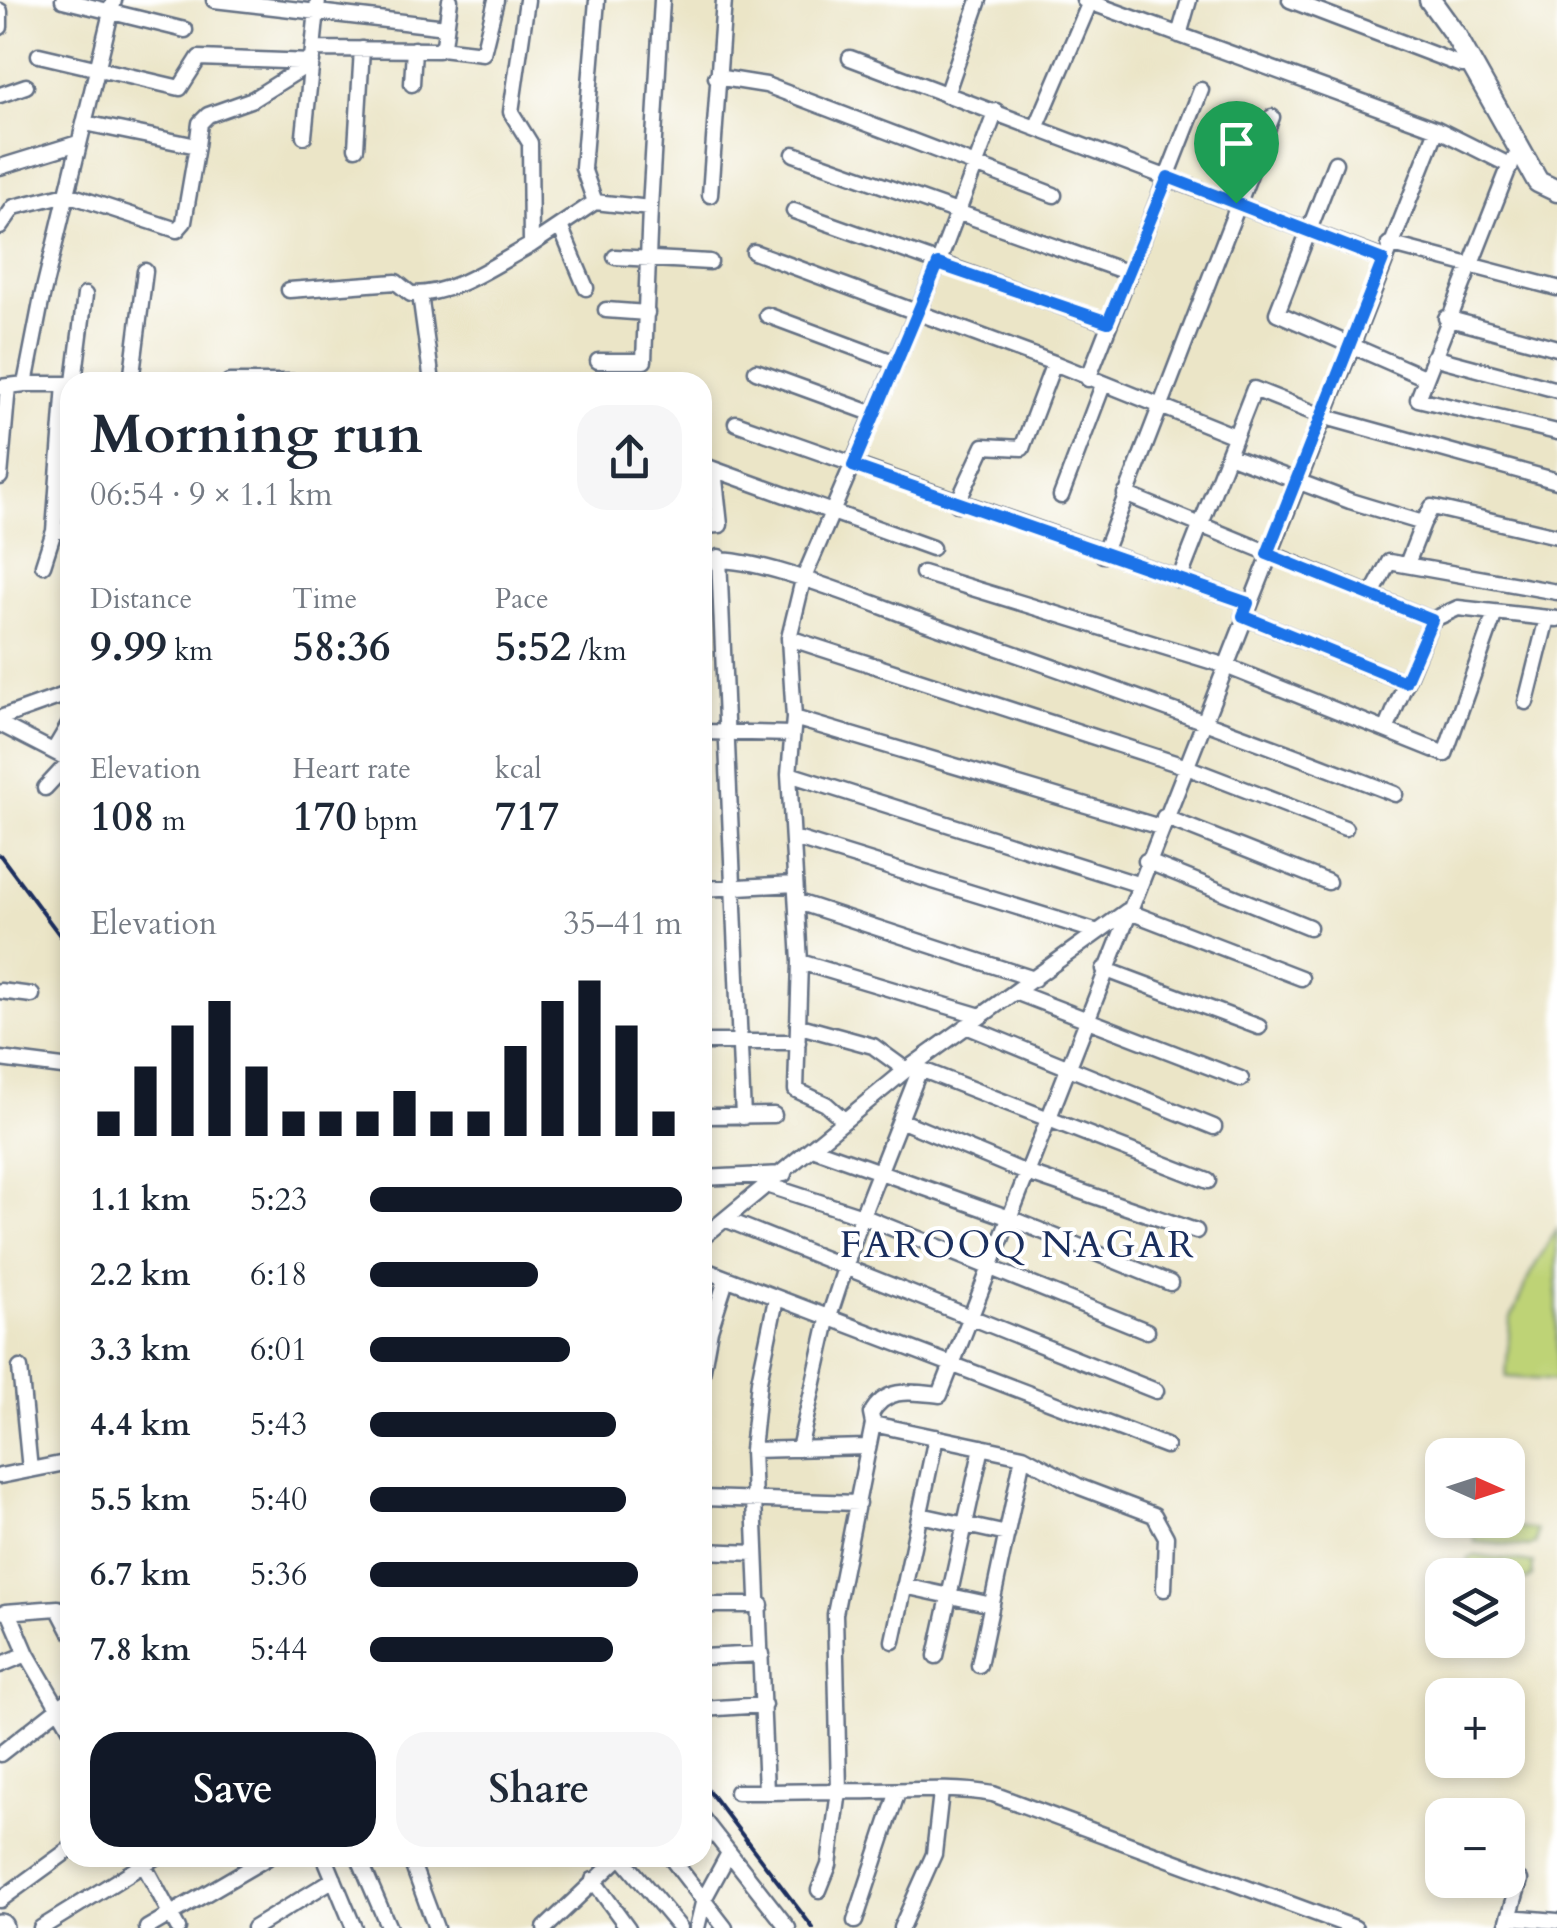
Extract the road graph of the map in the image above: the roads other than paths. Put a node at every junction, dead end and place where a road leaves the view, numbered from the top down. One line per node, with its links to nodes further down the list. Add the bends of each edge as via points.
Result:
1 (62, 0): 14 (street)
2 (214, 0): 15 (street)
3 (450, 0): 18 (street)
4 (496, 0): 21 (street, via 483,54)
5 (527, 0): 62 (street, via 511,112 530,143)
6 (597, 0): 54 (street, via 583,168)
7 (662, 0): 56 (street)
8 (724, 0): 29 (street)
9 (979, 0): 33 (street)
10 (1189, 0): 20 (street)
11 (1290, 0): 27 (street)
12 (1430, 0): 27 (street)
13 (1087, 1): 20 (street); 38 (street)
14 (113, 6): 19 (street); 28 (street)
15 (317, 6): 18 (street); 25 (street)
16 (0, 11): 17 (street)
17 (0, 27)
18 (446, 27): 21 (street)
19 (185, 30)
20 (1179, 35): 39 (street)
21 (442, 48): 23 (street)
22 (362, 49): 23 (street); 25 (street); 43 (street)
23 (414, 49): 30 (street)
24 (38, 55): 28 (street)
25 (312, 55): 28 (street, via 199,58 180,88); 40 (street); 42 (street, via 253,99 208,115 200,123)
26 (850, 58): 33 (street)
27 (1472, 65): 45 (street)
28 (98, 66): 37 (street)
29 (716, 77): 46 (street, via 766,85); 53 (street)
30 (412, 84)
31 (26, 86): 34 (street)
32 (1201, 90): 49 (street)
33 (946, 95): 35 (street)
34 (0, 96)
35 (996, 111): 38 (street); 46 (street)
36 (1272, 118): 55 (street)
37 (84, 123): 41 (street); 42 (street)
38 (1036, 126): 49 (street)
39 (1437, 129): 45 (street); 63 (street)
40 (304, 136)
41 (78, 142): 48 (street); 51 (street)
42 (198, 146): 51 (street, via 177,230)
43 (356, 148)
44 (794, 154): 58 (street)
45 (1513, 156): 50 (street, via 1538,182); 69 (street)
46 (976, 162): 52 (street); 58 (street)
47 (1334, 162): 61 (street)
48 (0, 167)
49 (1168, 177): 55 (street); 72 (street)
50 (1557, 190)
51 (67, 194): 60 (street, via 14,207); 97 (street)
52 (1054, 195)
53 (710, 196)
54 (595, 202): 56 (street); 59 (street)
55 (1236, 203): 61 (street); 101 (street)
56 (650, 208): 66 (street)
57 (794, 211): 70 (street)
58 (957, 213): 70 (street); 72 (street)
59 (560, 226): 62 (street); 73 (street)
60 (0, 227)
61 (1310, 232): 67 (street); 84 (street, via 1276,313)
62 (531, 244): 76 (street, via 454,288)
63 (1389, 244): 67 (street); 69 (street)
64 (754, 252): 81 (street)
65 (616, 258): 66 (street)
66 (648, 259): 68 (street); 79 (street)
67 (1383, 260): 84 (street)
68 (710, 262)
69 (1468, 263): 74 (street); 82 (street)
70 (938, 264): 81 (street); 83 (street)
71 (144, 271): 92 (street)
72 (1128, 273): 83 (street)
73 (586, 288)
74 (1557, 288)
75 (288, 290): 76 (street, via 396,282)
76 (420, 294): 93 (street)
77 (85, 295): 91 (street)
78 (606, 310): 79 (street)
79 (647, 313): 87 (street, via 644,361)
80 (767, 314): 88 (street)
81 (916, 315): 88 (street); 89 (street)
82 (1446, 318): 85 (street); 86 (street)
83 (1108, 322): 95 (street)
84 (1350, 342): 94 (street); 103 (street)
85 (1557, 348)
86 (1434, 357): 94 (street); 100 (street)
87 (598, 362)
88 (896, 363): 102 (street)
89 (1054, 363): 95 (street); 117 (street, via 1022,448 984,446)
90 (756, 370): 102 (street)
91 (71, 372)
92 (132, 372)
93 (431, 372)
94 (1426, 378): 105 (street, via 1418,398)
95 (1088, 379): 99 (street)
96 (60, 383): 97 (street)
97 (26, 384): 98 (street)
98 (4, 386): 111 (street)
99 (1103, 386): 101 (street); 116 (street)
100 (1557, 390)
101 (1158, 408): 106 (street); 115 (street)
102 (874, 414): 108 (street)
103 (1322, 416): 106 (street, via 1254,388); 112 (street); 113 (street)
104 (736, 423): 108 (street)
105 (1557, 432)
106 (1234, 436): 107 (street)
107 (1228, 455): 112 (street); 121 (street)
108 (853, 466): 117 (street); 118 (street)
109 (712, 469): 118 (street)
110 (60, 472): 122 (street)
111 (0, 477)
112 (1296, 481): 119 (street); 126 (street)
113 (1557, 481)
114 (712, 487): 120 (street, via 720,525)
115 (1124, 494): 121 (street); 127 (street)
116 (1062, 496)
117 (957, 504): 127 (street)
118 (834, 512): 125 (street); 133 (street)
119 (1422, 523): 124 (street, via 1432,507); 130 (street)
120 (712, 525)
121 (1202, 525): 126 (street); 134 (street)
122 (54, 531): 123 (street); 131 (street)
123 (60, 531)
124 (1557, 536)
125 (932, 548)
126 (1267, 554): 136 (street); 137 (street)
127 (1103, 555): 134 (street)
128 (720, 557): 129 (street); 133 (street); 150 (street)
129 (712, 559)
130 (1407, 564): 135 (street); 136 (street, via 1389,562)
131 (42, 566)
132 (923, 573): 142 (street)
133 (803, 580): 141 (street); 146 (street)
134 (1179, 580): 137 (street)
135 (1557, 592)
136 (1372, 594): 140 (street)
137 (1245, 610): 142 (street); 143 (street)
138 (1495, 613): 139 (street); 140 (street, via 1458,608); 149 (street, via 1446,754)
139 (1552, 619): 145 (street)
140 (1432, 620): 143 (street)
141 (788, 638): 148 (street); 155 (street)
142 (1224, 665): 146 (street); 149 (street)
143 (1405, 682): 149 (street)
144 (60, 697): 147 (street)
145 (1526, 702)
146 (1202, 719): 155 (street); 159 (street)
147 (0, 721): 153 (street)
148 (793, 726): 150 (street); 157 (street); 160 (street)
149 (1387, 728)
150 (727, 731): 151 (street); 167 (street)
151 (712, 732)
152 (60, 740): 153 (street)
153 (54, 750): 154 (street)
154 (60, 754)
155 (1184, 766): 160 (street); 161 (street)
156 (60, 772): 158 (street)
157 (790, 774): 162 (street); 166 (street)
158 (46, 788)
159 (1395, 794)
160 (1162, 822): 163 (street); 164 (street)
161 (1345, 828)
162 (794, 838): 165 (street); 172 (street)
163 (1146, 861): 166 (street); 171 (street)
164 (1328, 882)
165 (795, 884): 167 (street); 169 (street)
166 (1137, 884): 170 (street)
167 (733, 887): 168 (street); 186 (street)
168 (712, 888)
169 (798, 902): 173 (street); 176 (street)
170 (1126, 912): 172 (street); 174 (street); 175 (street)
171 (1309, 927)
172 (1098, 932): 176 (street)
173 (800, 962): 180 (street); 184 (street)
174 (1104, 969): 181 (street); 183 (street)
175 (1301, 978)
176 (1034, 979): 178 (street)
177 (0, 991): 179 (street)
178 (1015, 992): 180 (street); 181 (street)
179 (32, 994)
180 (981, 1016): 182 (street)
181 (1086, 1016): 189 (street); 191 (street)
182 (966, 1026): 188 (street); 189 (street)
183 (1259, 1027)
184 (799, 1034): 186 (street); 188 (street, via 873,1046); 196 (street, via 796,1090)
185 (712, 1042): 186 (street)
186 (742, 1042): 194 (street)
187 (0, 1059): 190 (street)
188 (915, 1066): 195 (street); 196 (street); 197 (street)
189 (1066, 1066): 195 (street); 198 (street)
190 (60, 1067)
191 (1240, 1080)
192 (774, 1115): 194 (street)
193 (712, 1116): 194 (street)
194 (744, 1116)
195 (1046, 1116): 201 (street); 204 (street)
196 (844, 1120): 199 (street)
197 (900, 1120): 200 (street); 201 (street)
198 (1214, 1127)
199 (815, 1149): 200 (street); 202 (street)
200 (880, 1169): 206 (street); 207 (street)
201 (1024, 1172): 207 (street); 210 (street)
202 (785, 1174): 203 (street); 205 (street)
203 (712, 1178)
204 (1208, 1181)
205 (770, 1186): 206 (street); 208 (street)
206 (862, 1216): 211 (street); 212 (street)
207 (1007, 1216): 212 (street); 215 (street)
208 (727, 1220): 209 (street); 211 (street)
209 (712, 1231)
210 (1196, 1231)
211 (846, 1269): 218 (street); 219 (street)
212 (986, 1270): 218 (street); 220 (street)
213 (712, 1274): 214 (street)
214 (726, 1280): 216 (street); 217 (street)
215 (1170, 1284)
216 (776, 1299): 219 (street); 230 (street)
217 (712, 1314)
218 (967, 1317): 221 (street); 223 (street)
219 (828, 1320): 221 (street); 228 (street)
220 (1147, 1331)
221 (948, 1365): 224 (street, via 940,1395 886,1396 872,1414); 226 (street)
222 (20, 1368): 233 (street)
223 (1156, 1391)
224 (874, 1424): 225 (street); 227 (street)
225 (936, 1437): 229 (street); 238 (street)
226 (1166, 1446)
227 (867, 1447): 228 (street); 237 (street)
228 (799, 1448): 230 (street)
229 (982, 1448): 231 (street); 239 (street)
230 (752, 1450): 236 (street)
231 (1023, 1456): 240 (street); 244 (street, via 1154,1515 1166,1537)
232 (60, 1464): 233 (street)
233 (30, 1470): 234 (street)
234 (0, 1476)
235 (712, 1499): 236 (street)
236 (754, 1501): 237 (street); 242 (street)
237 (858, 1503): 263 (street, via 835,1614)
238 (920, 1515): 239 (street); 243 (street)
239 (966, 1526): 240 (street); 245 (street)
240 (1007, 1534): 247 (street)
241 (712, 1551): 242 (street)
242 (756, 1552): 246 (street)
243 (904, 1586): 245 (street); 251 (street)
244 (1164, 1589)
245 (950, 1596): 247 (street); 254 (street)
246 (761, 1604): 248 (street); 253 (street)
247 (992, 1605): 257 (street)
248 (712, 1606)
249 (4, 1612): 250 (street); 252 (street)
250 (60, 1612)
251 (893, 1641)
252 (27, 1654): 256 (street); 258 (street)
253 (762, 1654): 255 (street); 259 (street)
254 (936, 1656)
255 (712, 1657)
256 (0, 1665)
257 (979, 1665)
258 (60, 1699)
259 (764, 1705): 261 (street); 265 (street)
260 (60, 1707): 262 (street)
261 (712, 1709)
262 (0, 1753)
263 (839, 1791): 265 (street); 267 (street); 282 (street)
264 (737, 1792): 265 (street)
265 (766, 1792)
266 (941, 1792): 267 (street); 303 (street, via 934,1854); 304 (street, via 993,1794)
267 (897, 1794): 286 (street)
268 (712, 1830): 269 (street)
269 (730, 1852): 283 (street); 302 (street)
270 (60, 1856): 284 (street)
271 (135, 1867): 291 (street)
272 (149, 1867): 285 (street)
273 (251, 1867): 285 (street)
274 (329, 1867): 280 (street)
275 (363, 1867): 296 (street)
276 (413, 1867): 297 (street)
277 (609, 1867): 281 (street)
278 (628, 1867): 299 (street)
279 (678, 1867): 283 (street)
280 (334, 1879): 294 (street); 295 (street)
281 (594, 1880): 288 (street); 290 (street)
282 (820, 1890)
283 (704, 1899): 300 (street); 301 (street)
284 (0, 1900)
285 (170, 1913): 292 (street); 293 (street)
286 (855, 1921)
287 (1557, 1921): 289 (street)
288 (624, 1922): 298 (street)
289 (1508, 1922)
290 (554, 1925)
291 (41, 1928)
292 (147, 1928)
293 (178, 1928)
294 (254, 1928)
295 (354, 1928)
296 (388, 1928)
297 (436, 1928)
298 (606, 1928)
299 (680, 1928)
300 (697, 1928)
301 (725, 1928)
302 (788, 1928)
303 (901, 1928)
304 (1356, 1928)

